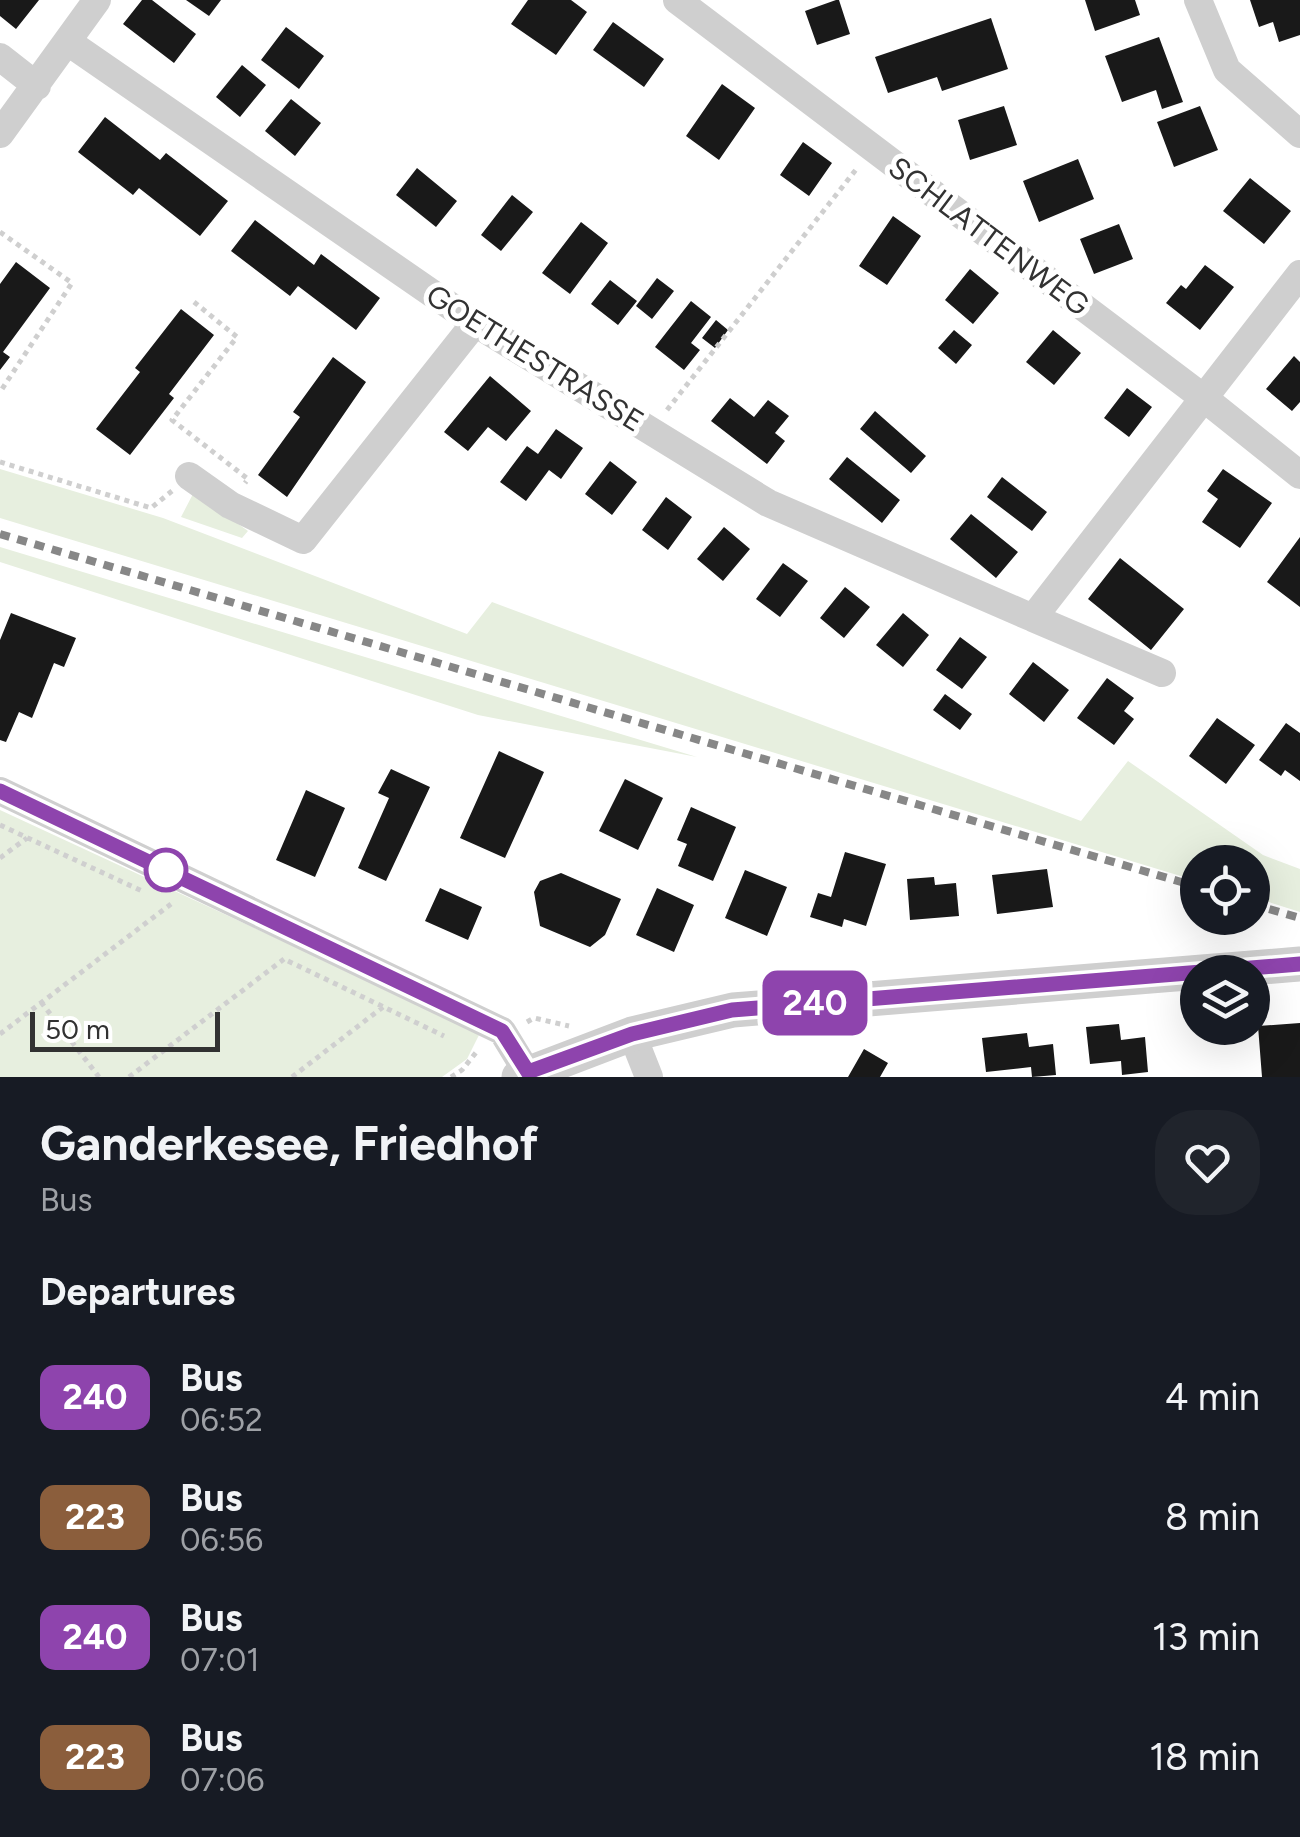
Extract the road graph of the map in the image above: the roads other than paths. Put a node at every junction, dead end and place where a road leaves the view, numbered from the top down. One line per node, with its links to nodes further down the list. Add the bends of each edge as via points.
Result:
1 (98, 0): 4 (street)
2 (676, 0): 11 (street, SCHLATTENWEG)
3 (1198, 0): 8 (street, via 1226,70)
4 (68, 42): 6 (street); 10 (street, GOETHESTRASSE)
5 (0, 57): 6 (street)
6 (37, 86): 7 (street)
7 (0, 134)
8 (1300, 134)
9 (1300, 274): 11 (street)
10 (474, 323): 13 (street, via 303,540 230,505); 14 (street, GOETHESTRASSE, via 768,503)
11 (1204, 399): 12 (street, SCHLATTENWEG); 14 (street)
12 (1300, 475)
13 (189, 476)
14 (1033, 618): 15 (street, GOETHESTRASSE)
15 (1162, 673)
16 (0, 792): 19 (street, via 502,1031)
17 (1300, 964): 18 (street, via 732,1010)
18 (632, 1034): 19 (street); 20 (street)
19 (523, 1075)
20 (649, 1077)

